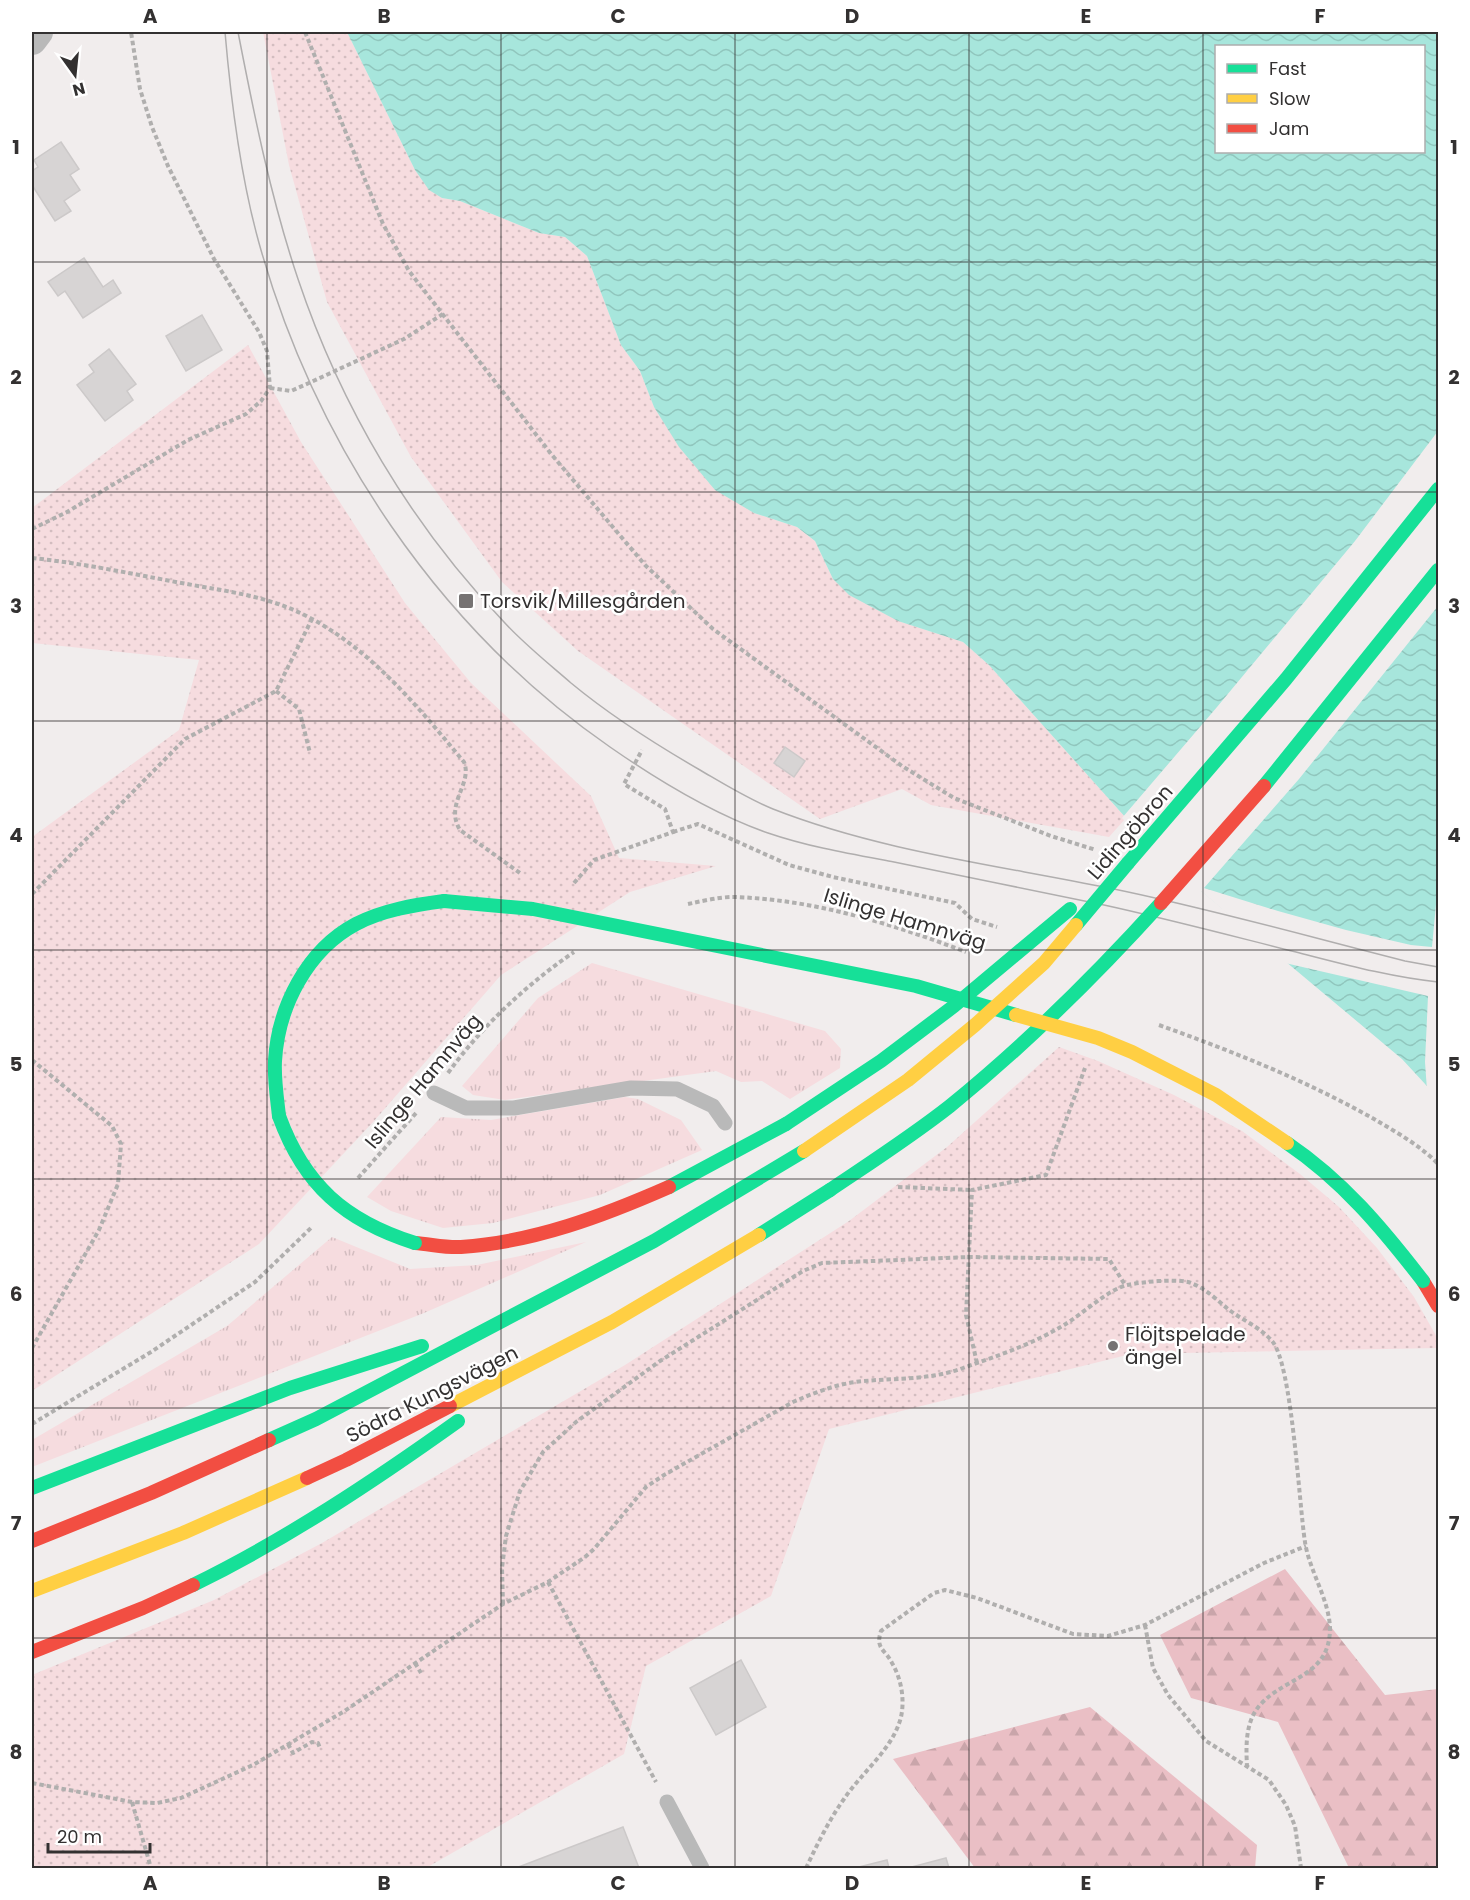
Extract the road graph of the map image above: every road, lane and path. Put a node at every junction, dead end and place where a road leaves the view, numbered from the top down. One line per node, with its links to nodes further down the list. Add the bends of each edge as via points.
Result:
1 (38, 32): 4 (street)
2 (131, 32): 6 (path, via 140,89 152,127 214,258 259,332 267,351)
3 (305, 32): 5 (path, via 395,249)
4 (32, 40)
5 (443, 314): 6 (path, via 404,339 291,391); 16 (path, via 552,455 645,565 713,629 902,766 954,798)
6 (270, 388): 8 (path, via 246,414 188,440)
7 (1438, 489): 18 (main road, Lidingöbron, via 1214,765)
8 (32, 529)
9 (32, 558): 11 (path, via 269,599)
10 (1438, 570): 39 (main road, Södra Kungsvägen, bridge, via 1282,766 1086,983 1026,1040 896,1146 830,1190 714,1263)
11 (312, 619): 12 (path); 17 (path, via 381,672 422,712 464,762 467,769 454,811 455,822)
12 (276, 691): 14 (path, via 299,709); 20 (path, via 185,739)
13 (642, 750): 15 (path, via 624,784 665,809)
14 (310, 753)
15 (673, 832): 19 (path, via 594,860); 22 (path, via 698,824 789,865 955,903 972,920)
16 (1105, 853)
17 (496, 856)
18 (1128, 863): 30 (main road, Lidingöbron, bridge, via 1044,963 975,1026 908,1080); 36 (main road, bridge, via 1015,954 954,1006 881,1061 786,1124 654,1194 552,1231 459,1247 393,1238 372,1229 326,1195 297,1160 279,1116 275,1061 286,1006 314,957 334,937 358,922 411,904 444,901 533,909 916,987 1098,1038 1132,1052 1216,1095 1311,1159 1353,1196 1389,1237)
19 (585, 871)
20 (32, 894)
21 (682, 906): 24 (path, Islinge Hamnväg, via 731,897 810,906)
22 (1006, 929)
23 (575, 952): 28 (path, Islinge Hamnväg, via 506,1006)
24 (966, 952)
25 (1150, 1021): 31 (path, via 1329,1093 1393,1130)
26 (32, 1060): 38 (path, via 112,1126 121,1144 118,1184 99,1230)
27 (1082, 1076): 34 (path, via 1046,1175 972,1190)
28 (434, 1093): 29 (lane, via 466,1108 514,1108 631,1088 677,1089 713,1106); 32 (path, Islinge Hamnväg)
29 (725, 1123)
30 (804, 1151): 37 (main road, Södra Kungsvägen, via 654,1241)
31 (1438, 1164)
32 (355, 1181)
33 (310, 1230): 41 (path, via 246,1289)
34 (969, 1257): 35 (path, via 1108,1259); 40 (path, via 966,1315); 47 (path, via 822,1263 660,1361 576,1422 543,1452 520,1491 506,1536)
35 (1125, 1285): 40 (path, via 1054,1330); 44 (path, via 1189,1281 1274,1342 1291,1412)
36 (1438, 1306)
37 (510, 1318): 42 (main road, via 290,1388); 43 (main road, Södra Kungsvägen, via 316,1419)
38 (32, 1348)
39 (546, 1358): 46 (main road, Södra Kungsvägen, via 346,1460 183,1533); 49 (main road, via 389,1471 281,1539 160,1601)
40 (977, 1363): 45 (path, via 927,1377 841,1384 793,1402 646,1487 594,1549)
41 (32, 1424)
42 (32, 1488)
43 (32, 1541)
44 (1306, 1546): 48 (path, via 1264,1563); 54 (path, via 1330,1627 1327,1645 1322,1661 1259,1706 1246,1739)
45 (548, 1582): 47 (path); 55 (path)
46 (32, 1591)
47 (503, 1604): 50 (path)
48 (1145, 1625): 54 (path, via 1153,1668 1168,1695 1206,1741); 61 (path, via 1108,1636 1073,1634 945,1590 924,1599 881,1631 878,1639 895,1668 902,1696 902,1714 895,1736 843,1800)
49 (32, 1652)
50 (415, 1663): 51 (path); 52 (path)
51 (422, 1673)
52 (288, 1744): 53 (path, via 293,1753 312,1742); 57 (path, via 181,1798 158,1803)
53 (320, 1748)
54 (1247, 1767): 62 (path, via 1269,1780 1286,1805 1295,1826)
55 (652, 1775)
56 (32, 1784): 57 (path)
57 (132, 1802): 59 (path)
58 (667, 1802): 60 (lane)
59 (151, 1869)
60 (702, 1869)
61 (806, 1869)
62 (1301, 1869)

